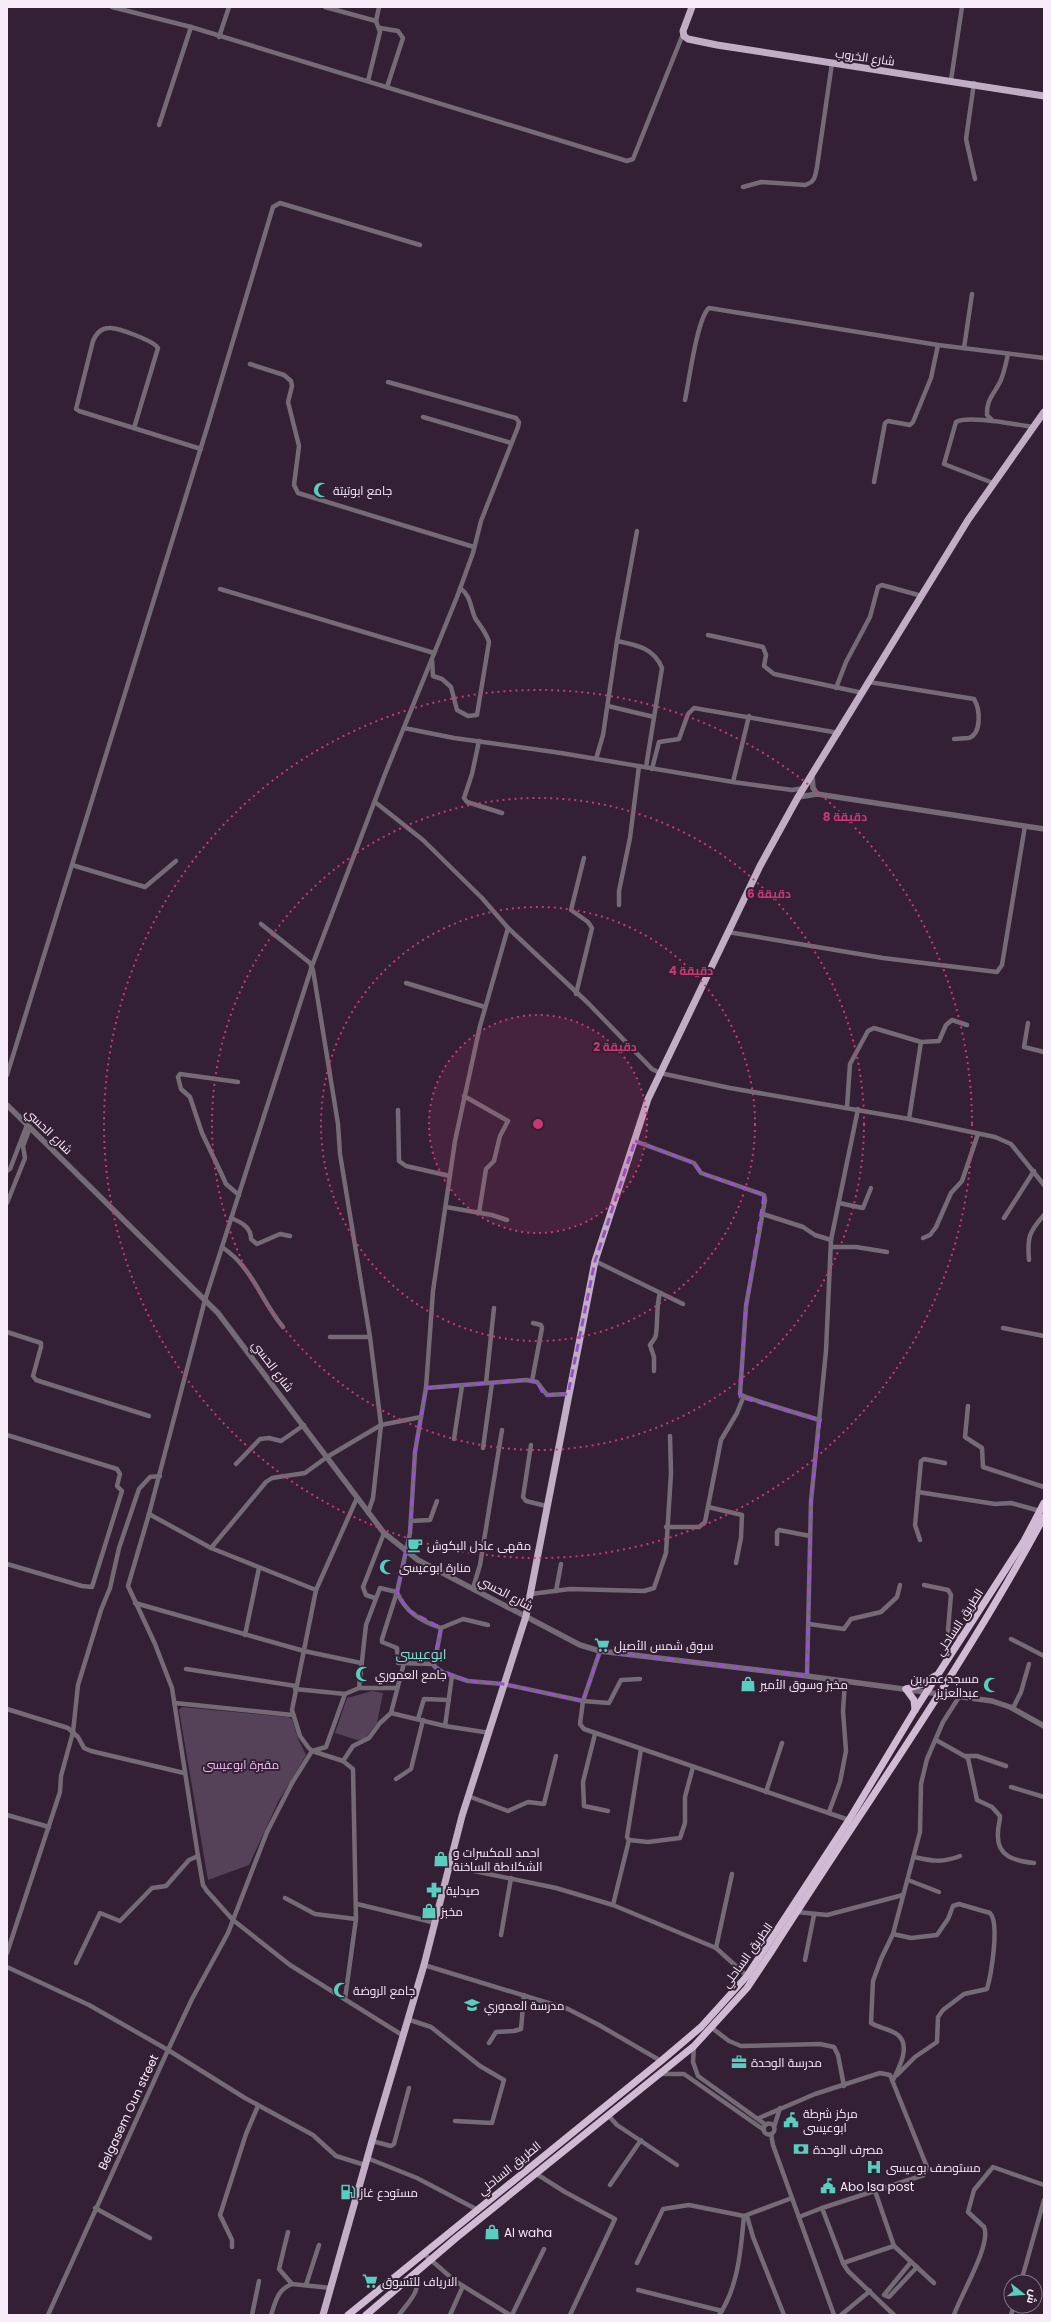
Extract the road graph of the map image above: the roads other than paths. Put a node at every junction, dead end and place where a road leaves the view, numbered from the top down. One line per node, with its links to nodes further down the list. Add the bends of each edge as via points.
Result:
1 (112, 7): 8 (street)
2 (229, 7): 11 (street)
3 (325, 7): 7 (street)
4 (379, 7): 7 (street)
5 (692, 7): 10 (main road)
6 (962, 7): 13 (street)
7 (376, 21): 9 (street)
8 (191, 28): 11 (street); 18 (street)
9 (380, 28): 14 (street); 16 (street, via 398,31 403,38)
10 (683, 35): 12 (main road, شارع الخروب, via 717,45); 16 (street, via 630,161)
11 (219, 37): 14 (street)
12 (832, 63): 13 (main road, شارع الخروب); 20 (street, via 815,178 805,185 761,182)
13 (951, 80): 15 (main road, شارع الخروب)
14 (368, 82): 16 (street)
15 (974, 83): 17 (main road, شارع الخروب); 19 (street, via 966,139)
16 (387, 87)
17 (1044, 96)
18 (159, 125)
19 (975, 179)
20 (743, 187)
21 (420, 245): 36 (street, via 280,203 275,204)
22 (972, 294): 24 (street)
23 (938, 345): 24 (street); 29 (street, via 709,308 703,317); 37 (street, via 931,378 913,422 910,425 888,421 885,423)
24 (964, 348): 25 (street)
25 (1008, 354): 26 (street); 32 (street, via 1000,383 987,406 987,414)
26 (1044, 358)
27 (250, 364): 40 (street, via 284,375 291,381 288,402 299,446 294,485 298,493)
28 (388, 382): 35 (street, via 516,418 519,422 518,427)
29 (686, 400)
30 (1044, 412): 33 (main road)
31 (423, 418): 35 (street)
32 (992, 420): 33 (street); 38 (street, via 956,422 944,464)
33 (1034, 427): 38 (main road)
34 (134, 428): 34 (street, via 76,409 93,341 104,328 110,327 129,334 153,343 158,348); 36 (street)
35 (511, 443): 40 (street, via 481,521)
36 (201, 449): 73 (street)
37 (874, 482)
38 (994, 483): 43 (main road)
39 (637, 531): 45 (street)
40 (474, 547): 41 (street)
41 (460, 588): 46 (street); 47 (street, via 468,595 476,618 489,642 477,715 468,716 457,710 451,687 442,679 433,676)
42 (220, 590): 46 (street)
43 (922, 596): 48 (main road); 49 (street, via 882,585 878,587 870,617 846,662)
44 (708, 634): 49 (street, via 763,647 766,655 764,666 774,674)
45 (617, 641): 51 (street); 53 (street, via 646,648 661,665)
46 (434, 653): 47 (street)
47 (432, 658): 54 (street)
48 (870, 682): 50 (main road); 56 (street, via 974,699 979,711 976,732 969,738)
49 (836, 688): 50 (street)
50 (863, 693): 55 (main road)
51 (608, 706): 53 (street); 58 (street)
52 (749, 716): 55 (street); 61 (street, via 692,709 679,739 661,741 657,745); 63 (street)
53 (654, 717): 60 (street)
54 (404, 728): 57 (street, via 421,733); 67 (street)
55 (839, 733): 62 (main road)
56 (954, 739)
57 (479, 741): 58 (street); 68 (street, via 464,798 467,802)
58 (596, 759): 59 (street)
59 (640, 766): 60 (street); 74 (street, via 630,838 619,891)
60 (646, 768): 61 (street)
61 (652, 768): 63 (street)
62 (812, 776): 64 (main road); 65 (street, via 813,788)
63 (733, 782): 64 (street, via 792,790)
64 (804, 788): 66 (main road)
65 (817, 794): 66 (street); 69 (street)
66 (798, 797): 77 (main road)
67 (375, 802): 76 (street, via 422,840 482,898); 78 (street)
68 (502, 813)
69 (1025, 826): 70 (street); 77 (street, via 1002,965 996,972 883,958)
70 (1044, 828)
71 (584, 858): 80 (street, via 571,910 592,928)
72 (176, 861): 73 (street, via 145,887)
73 (72, 865): 87 (street)
74 (619, 905)
75 (261, 924): 78 (street)
76 (508, 928): 80 (street); 81 (street)
77 (728, 932): 86 (main road)
78 (312, 966): 103 (street); 129 (street)
79 (406, 983): 81 (street)
80 (576, 994): 86 (street, via 652,1069)
81 (485, 1007): 89 (street)
82 (1028, 1022): 85 (street, via 1024,1047)
83 (967, 1025): 84 (street, via 952,1020 946,1025 939,1042)
84 (921, 1042): 91 (street, via 870,1028 850,1064); 94 (street)
85 (1044, 1052)
86 (660, 1073): 91 (street, via 730,1088); 97 (main road, via 640,1121)
87 (7, 1075)
88 (238, 1082): 103 (street, via 180,1074 178,1077 181,1089 190,1097 202,1133 225,1181)
89 (464, 1096): 100 (street); 107 (street, via 508,1122 500,1136 494,1161 486,1169)
90 (7, 1105): 95 (street, شارع الحسي)
91 (846, 1107): 92 (street)
92 (858, 1109): 94 (street); 105 (street)
93 (398, 1110): 100 (street, via 399,1161 406,1166)
94 (909, 1119): 96 (street)
95 (28, 1126): 99 (street); 104 (street, via 23,1146 25,1158); 122 (street, شارع الحسي)
96 (978, 1134): 98 (street, via 995,1137 1011,1144); 114 (street, via 962,1181 951,1193 936,1227 930,1235)
97 (635, 1141): 108 (street, via 694,1163 701,1173 762,1194 765,1200); 120 (main road)
98 (1034, 1171): 101 (street); 111 (street)
99 (7, 1172)
100 (450, 1176): 106 (street)
101 (1044, 1185)
102 (872, 1188): 105 (street, via 863,1208)
103 (239, 1195): 110 (street)
104 (7, 1203)
105 (839, 1203): 115 (street)
106 (446, 1207): 107 (street); 137 (street, via 434,1291)
107 (479, 1212): 112 (street)
108 (763, 1214): 115 (street, via 803,1227 815,1235); 139 (street, via 744,1322 744,1357 739,1390)
109 (1044, 1215): 119 (street, via 1029,1236)
110 (231, 1218): 113 (street, via 241,1222 257,1244 280,1234); 116 (street)
111 (1004, 1218)
112 (507, 1220)
113 (290, 1236)
114 (923, 1238)
115 (831, 1240): 117 (street)
116 (222, 1247): 122 (street); 126 (street, via 244,1265 274,1316)
117 (831, 1247): 118 (street, via 856,1247); 143 (street, via 827,1344)
118 (887, 1252)
119 (1029, 1260)
120 (595, 1261): 121 (street); 138 (main road)
121 (660, 1293): 123 (street); 132 (street, via 656,1336 650,1345 654,1357)
122 (205, 1300): 145 (street, شارع الحسي); 155 (street)
123 (683, 1304)
124 (494, 1308): 134 (street)
125 (533, 1322): 133 (street, via 542,1328)
126 (284, 1327)
127 (1003, 1328): 130 (street)
128 (7, 1332): 141 (street, via 41,1343 33,1376 36,1380)
129 (370, 1336): 131 (street); 144 (street)
130 (1044, 1336)
131 (330, 1337)
132 (654, 1371)
133 (532, 1380): 135 (street); 138 (street, via 548,1395)
134 (486, 1383): 135 (street); 136 (street)
135 (492, 1383): 151 (street)
136 (462, 1386): 137 (street); 149 (street)
137 (426, 1388): 142 (street)
138 (568, 1394): 161 (main road)
139 (743, 1398): 143 (street); 162 (street, via 721,1440)
140 (968, 1406): 156 (street, via 965,1438 982,1448 983,1467)
141 (149, 1416)
142 (421, 1417): 144 (street); 166 (street, via 415,1452)
143 (820, 1420): 169 (street)
144 (381, 1424): 152 (street); 163 (street, via 373,1498)
145 (304, 1426): 152 (street, شارع الحسي); 154 (street, via 281,1441 260,1439)
146 (502, 1430): 180 (street, via 480,1565)
147 (7, 1435): 175 (street, via 117,1469 120,1474 117,1486 122,1492 92,1587)
148 (670, 1436): 167 (street, via 671,1473)
149 (454, 1439)
150 (531, 1445): 161 (street, via 523,1497 526,1501)
151 (483, 1448)
152 (327, 1457): 158 (street, شارع الحسي); 172 (street, via 305,1472 272,1478 266,1482)
153 (945, 1463): 157 (street, via 924,1459 921,1461)
154 (236, 1464)
155 (160, 1476): 164 (street); 227 (street, via 153,1476 142,1484 119,1548 110,1588 78,1685)
156 (1044, 1487)
157 (918, 1492): 165 (street, via 995,1504 1011,1503); 170 (street, via 915,1525)
158 (357, 1498): 163 (street, شارع الحسي); 181 (street)
159 (437, 1501): 166 (street, via 430,1520)
160 (1044, 1503): 165 (highway, الطريق الساحلي)
161 (546, 1506): 184 (main road)
162 (708, 1507): 167 (street, via 705,1522 699,1527); 174 (street, via 742,1515)
163 (368, 1513): 168 (street, شارع الحسي)
164 (149, 1514): 172 (street); 186 (street, via 128,1586)
165 (1042, 1514): 192 (highway, الطريق الساحلي); 214 (highway, الطريق الساحلي, via 1001,1594)
166 (411, 1521): 173 (street)
167 (666, 1526): 182 (street, via 666,1553 661,1572 652,1590)
168 (384, 1533): 173 (street, شارع الحسي); 185 (street, via 363,1587 366,1595)
169 (810, 1536): 171 (street, via 779,1530); 188 (street)
170 (920, 1540)
171 (777, 1544)
172 (211, 1548): 177 (street)
173 (406, 1552): 180 (street, شارع الحسي); 183 (street)
174 (736, 1563)
175 (7, 1564)
176 (561, 1564): 182 (street)
177 (259, 1568): 181 (street); 191 (street)
178 (900, 1585): 188 (street, via 897,1597 881,1612 851,1619 842,1630)
179 (924, 1585): 192 (street, via 948,1590 948,1630)
180 (473, 1588): 187 (street, شارع الحسي)
181 (316, 1590): 194 (street)
182 (556, 1591): 184 (street)
183 (397, 1592): 185 (street, via 380,1588); 190 (street, via 408,1610); 198 (street, via 382,1641 397,1648 397,1661)
184 (531, 1594): 187 (main road)
185 (375, 1598): 197 (street, via 366,1625)
186 (135, 1603): 191 (street); 218 (street, via 158,1650)
187 (526, 1616): 195 (street, شارع الحسي, via 580,1645); 207 (main road)
188 (809, 1624): 204 (street)
189 (488, 1625): 190 (street, via 463,1619)
190 (441, 1628): 199 (street)
191 (245, 1635): 194 (street)
192 (962, 1639): 202 (highway, الطريق الساحلي)
193 (1010, 1639): 196 (street)
194 (304, 1651): 197 (street); 208 (street)
195 (600, 1651): 204 (street, شارع الحسي); 217 (street)
196 (1044, 1656)
197 (361, 1663): 209 (street)
198 (404, 1663): 199 (street); 210 (street)
199 (433, 1664): 203 (street, via 435,1668)
200 (1029, 1664): 219 (street, via 1021,1692)
201 (186, 1669): 208 (street)
202 (938, 1674): 211 (highway, via 923,1684); 212 (highway, الطريق الساحلي)
203 (452, 1676): 207 (street, via 468,1681); 216 (street)
204 (807, 1676): 206 (street, شارع الحسي)
205 (640, 1679): 217 (street, via 621,1680 609,1703)
206 (845, 1681): 211 (street, شارع الحسي); 246 (street, via 843,1711 846,1751 840,1782)
207 (502, 1684): 217 (street); 228 (main road)
208 (296, 1687): 213 (street); 223 (street)
209 (359, 1688): 210 (street); 213 (street)
210 (397, 1688): 222 (street)
211 (906, 1689): 212 (street, شارع الحسي); 221 (highway, via 914,1700)
212 (927, 1692): 214 (street, شارع الحسي); 221 (highway, الطريق الساحلي)
213 (345, 1694): 233 (street, via 326,1747)
214 (938, 1694): 215 (street, شارع الحسي); 264 (highway, الطريق الساحلي)
215 (960, 1697): 219 (street, شارع الحسي, via 992,1701); 230 (street, via 950,1708)
216 (449, 1700): 224 (street, via 424,1699); 225 (street)
217 (583, 1701): 229 (street, via 580,1726)
218 (175, 1703): 223 (street); 239 (street)
219 (1013, 1708): 226 (street, شارع الحسي)
220 (7, 1709): 227 (street, via 68,1728)
221 (915, 1710): 248 (highway, الطريق الساحلي)
222 (391, 1713): 224 (street); 236 (street, via 369,1738 353,1746)
223 (293, 1715): 233 (street, via 300,1736)
224 (421, 1720): 225 (street); 240 (street, via 411,1769)
225 (445, 1726): 228 (street)
226 (1044, 1726)
227 (73, 1732): 239 (street, via 84,1748 91,1751); 249 (street, via 61,1776 60,1792)
228 (490, 1733): 243 (main road)
229 (595, 1734): 232 (street); 245 (street, via 583,1782 584,1806)
230 (936, 1740): 235 (street); 253 (street, via 927,1759 922,1784 922,1815)
231 (782, 1743): 242 (street)
232 (641, 1749): 238 (street); 250 (street)
233 (312, 1751): 236 (street); 267 (street, Belgasem Oun street, via 267,1832)
234 (556, 1756): 243 (street, via 544,1804 528,1802 508,1811)
235 (966, 1756): 237 (street, via 976,1756); 254 (street, via 970,1763 977,1800 992,1807 1000,1816 998,1841 1006,1856 1014,1861)
236 (343, 1761): 262 (street, via 353,1769 354,1774)
237 (1006, 1766)
238 (693, 1767): 242 (street); 250 (street, via 685,1797 685,1823 680,1838 648,1842)
239 (184, 1772): 251 (street)
240 (396, 1779)
241 (1011, 1787): 244 (street)
242 (766, 1792): 246 (street)
243 (468, 1796): 255 (main road)
244 (1044, 1797)
245 (608, 1811)
246 (829, 1812): 248 (street)
247 (7, 1815): 249 (street)
248 (849, 1820): 277 (highway, الطريق الساحلي)
249 (49, 1827): 272 (street)
250 (628, 1840): 263 (street)
251 (198, 1856): 267 (street, via 207,1891); 274 (street, via 189,1860 166,1886 152,1888 120,1921 100,1914)
252 (960, 1856): 253 (street, via 947,1861 930,1861)
253 (914, 1857): 258 (street)
254 (1034, 1863)
255 (450, 1866): 257 (street); 268 (main road)
256 (732, 1874): 271 (street)
257 (511, 1878): 263 (street); 270 (street)
258 (908, 1880): 259 (street); 260 (street)
259 (939, 1892)
260 (903, 1895): 265 (street, via 827,1916); 269 (street)
261 (285, 1898): 266 (street, via 315,1914)
262 (357, 1904): 266 (street); 268 (street)
263 (613, 1905): 271 (street)
264 (797, 1912): 265 (street); 281 (highway, الطريق الساحلي, via 747,1988)
265 (814, 1915): 273 (street)
266 (356, 1919): 279 (street)
267 (233, 1920): 279 (street, via 290,1965); 285 (street, Belgasem Oun street)
268 (436, 1923): 275 (main road)
269 (893, 1934): 288 (street, via 873,1981 870,2016 871,2023 898,2034 901,2039 901,2065); 288 (street, via 912,1938 937,1935 953,1906 959,1904 993,1916 993,1954 987,1989 964,1994 943,2010 938,2017 936,2042 915,2057)
270 (501, 1935)
271 (716, 1948): 277 (street)
272 (7, 1953)
273 (805, 1960)
274 (76, 1962)
275 (424, 1965): 278 (street); 280 (main road)
276 (7, 1967): 285 (street, via 89,2005)
277 (747, 1976): 286 (highway, الطريق الساحلي, via 741,1986 701,2027)
278 (524, 1995): 283 (street, via 521,2029 496,2032); 286 (street, via 586,2018)
279 (345, 1999): 282 (street)
280 (407, 2019): 282 (main road); 296 (street, via 431,2027 480,2066 503,2079 504,2084 492,2123)
281 (712, 2028): 284 (highway, الطريق الساحلي); 289 (street, via 740,2046 820,2044 834,2047)
282 (402, 2035): 300 (main road)
283 (489, 2043)
284 (694, 2046): 287 (highway, الطريق الساحلي); 295 (street, via 693,2062 698,2076)
285 (168, 2050): 291 (street); 310 (street, Belgasem Oun street)
286 (661, 2061): 312 (highway, الطريق الساحلي)
287 (662, 2074): 294 (highway, الطريق الساحلي); 297 (street, via 684,2074)
288 (893, 2080): 289 (street, via 886,2073); 307 (street, via 927,2171 924,2175)
289 (844, 2086): 292 (street)
290 (408, 2088): 300 (street, via 394,2144 391,2146)
291 (258, 2106): 302 (street, via 313,2135 336,2156); 319 (street, via 246,2134 220,2215 232,2240)
292 (780, 2108): 293 (street); 298 (street)
293 (769, 2114): 295 (street); 297 (street)
294 (608, 2115): 301 (street, via 617,2125); 304 (highway, الطريق الساحلي)
295 (759, 2118): 297 (street)
296 (455, 2121)
297 (766, 2126): 298 (street); 299 (street, via 766,2133)
298 (774, 2127): 299 (street)
299 (771, 2134): 308 (street)
300 (372, 2140): 302 (main road)
301 (641, 2140): 303 (street); 305 (street)
302 (366, 2161): 312 (street, via 417,2178); 334 (main road)
303 (677, 2165)
304 (535, 2173): 322 (highway, الطريق الساحلي); 348 (street, via 564,2192 615,2219)
305 (610, 2185)
306 (1044, 2185): 353 (street, via 993,2167 974,2190 968,2212 984,2227 986,2235)
307 (875, 2191): 311 (street); 318 (street)
308 (792, 2198): 313 (street); 314 (street)
309 (1044, 2200): 328 (street)
310 (95, 2208): 316 (street); 339 (street, Belgasem Oun street)
311 (822, 2208): 314 (street); 325 (street)
312 (476, 2209): 321 (highway, الطريق الساحلي)
313 (745, 2216): 324 (street, via 689,2205 663,2209); 338 (street, via 733,2288); 349 (street)
314 (799, 2218): 350 (street)
315 (288, 2232): 331 (street, via 279,2265)
316 (150, 2238)
317 (319, 2245): 332 (street)
318 (894, 2246): 323 (street); 325 (street)
319 (232, 2247)
320 (544, 2249): 347 (street)
321 (423, 2254): 322 (street); 343 (highway, الطريق الساحلي)
322 (429, 2260): 327 (highway, الطريق الساحلي); 333 (street)
323 (911, 2262): 326 (street); 326 (street, via 884,2295 889,2297)
324 (638, 2263)
325 (842, 2263): 336 (street)
326 (916, 2267): 330 (street)
327 (414, 2274): 344 (highway, الطريق الساحلي); 345 (street, via 418,2288)
328 (1023, 2274)
329 (259, 2281): 340 (street)
330 (934, 2283)
331 (292, 2284): 332 (street); 341 (street, via 283,2288)
332 (306, 2285): 334 (street)
333 (463, 2286): 346 (street); 347 (street)
334 (331, 2288): 337 (main road)
335 (638, 2290): 338 (street)
336 (870, 2291): 351 (street); 352 (street)
337 (324, 2312): 342 (main road)
338 (721, 2313)
339 (48, 2315)
340 (252, 2315)
341 (271, 2315)
342 (331, 2315)
343 (348, 2315)
344 (366, 2315)
345 (399, 2315)
346 (450, 2315)
347 (511, 2315)
348 (570, 2315)
349 (784, 2315)
350 (834, 2315)
351 (841, 2315)
352 (894, 2315)
353 (954, 2315)

